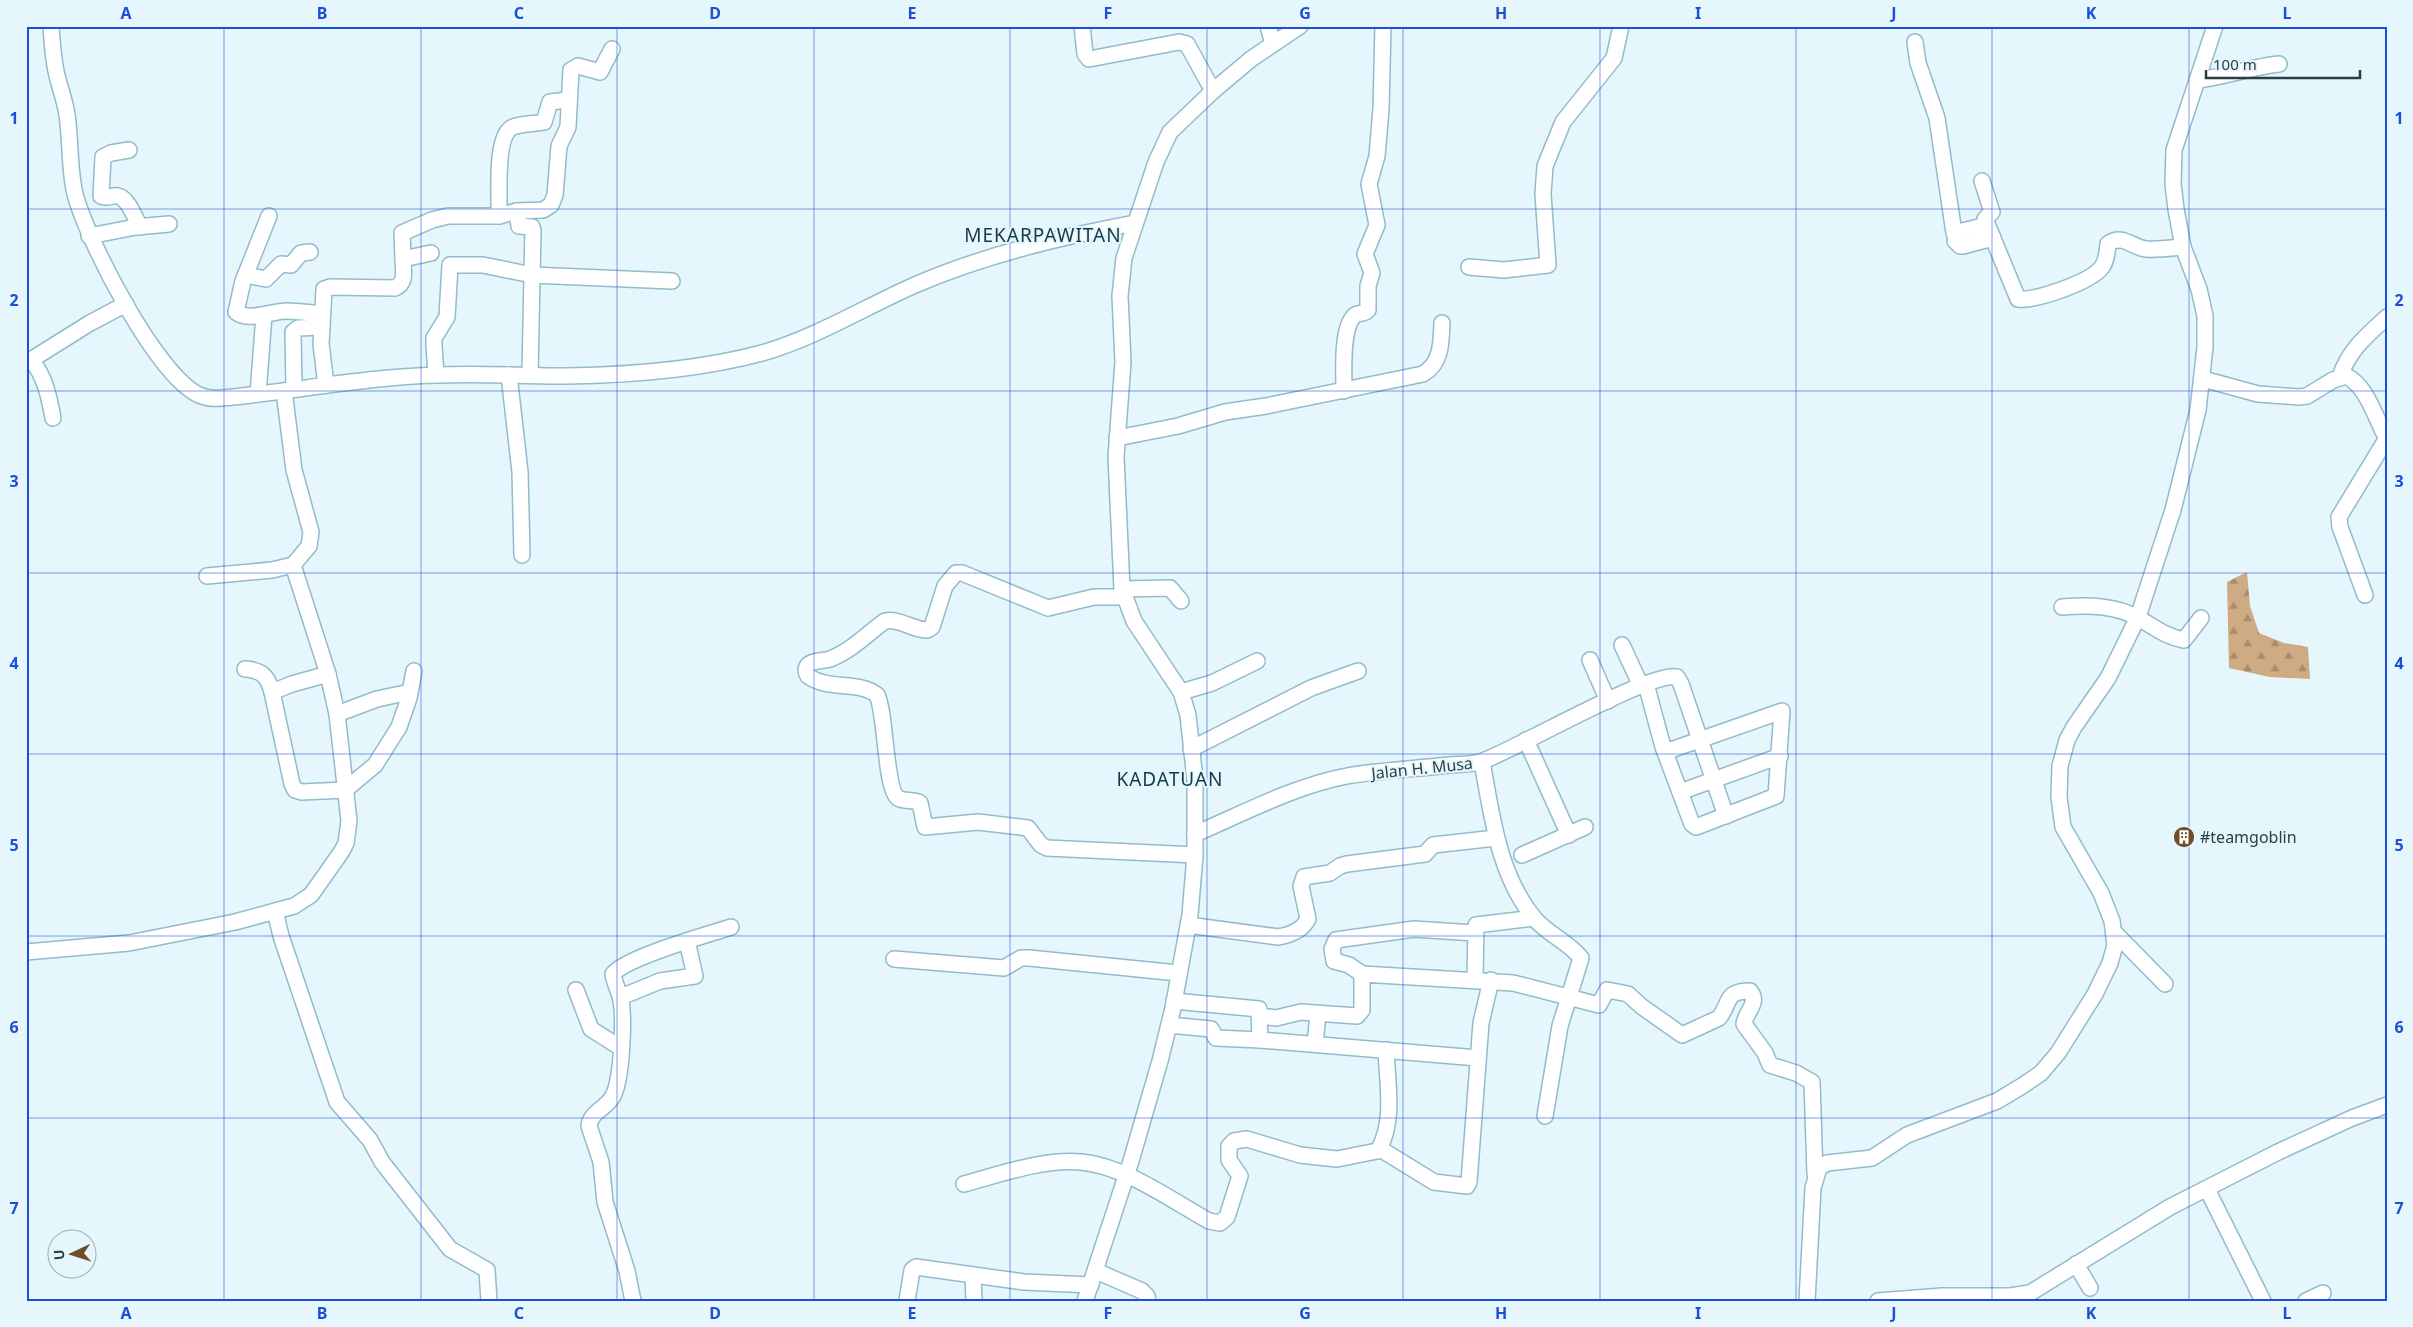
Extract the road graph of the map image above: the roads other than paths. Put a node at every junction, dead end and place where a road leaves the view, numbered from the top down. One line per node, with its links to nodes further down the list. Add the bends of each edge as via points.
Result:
1 (51, 26): 24 (street, via 56,71 67,115 75,194)
2 (1082, 26): 13 (street, via 1085,54 1089,58 1179,42 1187,44)
3 (1268, 26): 9 (street)
4 (1300, 26): 9 (street)
5 (1383, 26): 47 (street, via 1382,109 1377,156 1369,184 1377,225 1365,254 1372,273 1368,286 1368,310 1354,316 1349,323 1344,350)
6 (1622, 26): 30 (street, via 1614,58 1563,122 1545,166 1543,194 1548,265 1504,270)
7 (2215, 26): 12 (street)
8 (1915, 42): 23 (street, via 1918,63 1937,118 1954,233)
9 (1273, 44): 13 (street)
10 (612, 49): 14 (street, via 600,72 578,66 573,68)
11 (2279, 64): 12 (street, via 2255,66 2221,77)
12 (2197, 80): 26 (street, via 2174,150 2173,184)
13 (1213, 91): 20 (street, via 1166,138)
14 (568, 100): 17 (street, via 568,127 559,146 553,202 543,210); 19 (street, via 550,102 544,122 514,126 505,134 500,150)
15 (129, 150): 22 (street, via 104,156 101,196 123,199)
16 (1982, 181): 23 (street, via 1992,212 1985,218)
17 (517, 211): 19 (street); 32 (street, via 519,226 533,230)
18 (268, 216): 31 (street)
19 (500, 216): 29 (street, via 448,216 407,230 401,235)
20 (1135, 223): 42 (street, via 963,266 916,284 803,338 763,352 676,369); 50 (street, via 1120,280 1123,362)
21 (169, 224): 22 (street)
22 (140, 227): 24 (street)
23 (1990, 231): 25 (street, via 1963,246); 26 (street, via 2016,298 2021,300 2058,290 2097,272 2112,241 2128,240 2144,249)
24 (89, 236): 34 (street)
25 (1955, 240)
26 (2183, 247): 44 (street, via 2205,316)
27 (310, 252): 31 (street, via 302,253 291,265 281,264 266,279)
28 (431, 253): 29 (street)
29 (403, 259): 37 (street, via 404,280 395,288 326,288 323,291)
30 (1469, 267)
31 (246, 275): 35 (street, via 236,312 240,315)
32 (532, 275): 33 (street); 40 (street, via 483,265 450,265 447,316 434,338); 42 (street)
33 (672, 281)
34 (126, 304): 39 (street); 48 (street, via 165,362 189,388 198,394 216,398)
35 (264, 315): 37 (street, via 287,311); 48 (street)
36 (2387, 317): 43 (street, via 2346,359)
37 (322, 320): 45 (street); 46 (street, via 293,332)
38 (1442, 323): 47 (street, via 1438,359 1430,370)
39 (29, 361): 49 (street, via 40,371 46,385)
40 (436, 374): 41 (street); 45 (street)
41 (508, 375): 42 (street); 52 (street, via 520,472)
42 (530, 376)
43 (2340, 377): 44 (street, via 2308,396 2258,394); 51 (street, via 2346,376 2356,384)
44 (2203, 379): 59 (street, via 2173,510)
45 (326, 386): 46 (street)
46 (289, 390): 48 (street); 53 (street, via 294,470 311,532 308,546)
47 (1344, 391): 50 (street, via 1225,412 1178,426)
48 (258, 394)
49 (53, 418)
50 (1117, 438): 55 (street)
51 (2387, 438): 56 (street, via 2339,517)
52 (522, 555)
53 (294, 565): 54 (street); 67 (street)
54 (207, 576)
55 (1124, 593): 57 (street, via 1170,588); 71 (street, via 1134,621); 88 (street, via 1048,608 956,573 945,586 932,627 912,629 891,620 885,622 840,654 808,666 806,671 808,676 823,683 865,687 877,695 895,795 920,803 925,827 982,823 1028,828 1047,848)
56 (2365, 595)
57 (1181, 601)
58 (2062, 607): 59 (street, via 2105,606)
59 (2138, 617): 60 (street, via 2184,640); 95 (street, via 2108,678 2074,726 2060,766 2059,798 2063,827 2101,893)
60 (2200, 618)
61 (1622, 645): 68 (street)
62 (1590, 660): 72 (street)
63 (1257, 661): 71 (street, via 1212,684)
64 (245, 669): 69 (street, via 264,674)
65 (414, 671): 70 (street)
66 (1358, 671): 76 (street, via 1312,688)
67 (328, 674): 69 (street); 73 (street)
68 (1644, 685): 72 (street, Jalan H. Musa); 75 (street, Jalan H. Musa, via 1677,677); 77 (street)
69 (272, 692): 81 (street, via 295,790 309,793)
70 (410, 692): 73 (street, via 377,698); 81 (street, via 399,727 385,753)
71 (1181, 692): 76 (street, via 1188,715)
72 (1608, 701): 74 (street, Jalan H. Musa)
73 (337, 714): 81 (street)
74 (1526, 740): 79 (street, Jalan H. Musa); 86 (street)
75 (1700, 740): 77 (street); 78 (street, via 1782,711); 80 (street)
76 (1191, 750): 85 (street)
77 (1665, 752): 82 (street)
78 (1780, 756): 80 (street); 83 (street, via 1776,796)
79 (1482, 762): 85 (street, Jalan H. Musa, via 1346,776 1306,788); 87 (street)
80 (1712, 780): 82 (street); 83 (street)
81 (345, 790): 90 (street, via 349,822 342,851 306,899)
82 (1680, 792): 83 (street, via 1694,827)
83 (1726, 816)
84 (1585, 827): 86 (street)
85 (1195, 834): 88 (street)
86 (1569, 835): 89 (street)
87 (1496, 838): 91 (street, via 1512,880); 92 (street, via 1434,845 1425,854 1347,864 1330,873 1304,877 1301,886 1308,919 1299,930 1288,935 1278,937)
88 (1196, 855): 92 (street)
89 (1522, 855)
90 (275, 912): 97 (street, via 129,943); 131 (street, via 338,1102 450,1249 487,1270)
91 (1534, 918): 94 (street, via 1478,923); 108 (street, via 1581,958)
92 (1188, 925): 100 (street)
93 (731, 927): 96 (street)
94 (1475, 933): 101 (street, via 1414,929 1336,940 1332,949 1334,960); 102 (street)
95 (2115, 933): 105 (street); 121 (street, via 2116,945 2095,994 2058,1053 2041,1073 1997,1101 1907,1135 1872,1158 1827,1163)
96 (687, 941): 98 (street); 104 (street, via 695,976)
97 (26, 952)
98 (653, 954): 104 (street); 107 (street, via 614,972)
99 (894, 960): 100 (street, via 1004,968 1020,958 1029,958)
100 (1178, 973): 109 (street)
101 (1362, 974): 102 (street); 110 (street, via 1360,1014 1353,1017)
102 (1475, 979): 103 (street)
103 (1490, 980): 108 (street); 117 (street, via 1481,1016)
104 (660, 981): 107 (street)
105 (2165, 984)
106 (576, 990): 115 (street, via 591,1029)
107 (620, 997): 115 (street)
108 (1568, 997): 119 (street); 121 (street, via 1598,1004 1607,990 1627,993 1682,1035 1718,1019 1729,998 1745,991 1753,995 1753,1005 1744,1024 1765,1052 1770,1065 1812,1082)
109 (1174, 1001): 111 (street, via 1257,1008); 112 (street)
110 (1318, 1014): 111 (street, via 1301,1012 1276,1018); 114 (street)
111 (1260, 1016): 113 (street)
112 (1169, 1025): 113 (street, via 1211,1029 1216,1038); 122 (street)
113 (1260, 1040): 114 (street)
114 (1315, 1044): 116 (street)
115 (621, 1048): 132 (street, via 613,1096 591,1118 589,1126 601,1162 604,1202 628,1271)
116 (1386, 1050): 117 (street); 120 (street, via 1388,1122)
117 (1478, 1058): 120 (street, via 1467,1186 1434,1182)
118 (2387, 1104): 124 (street, via 2318,1133)
119 (1545, 1116)
120 (1379, 1149): 122 (street, via 1337,1159 1300,1155 1247,1139 1234,1141 1229,1146 1229,1160 1240,1176 1227,1217 1220,1223)
121 (1815, 1174): 137 (street)
122 (1126, 1175): 123 (street, via 1097,1165 1073,1162 1020,1169); 127 (street)
123 (964, 1184)
124 (2207, 1189): 125 (street, via 2133,1228); 139 (street)
125 (2076, 1264): 128 (street); 130 (street, via 2047,1284 2019,1296)
126 (973, 1275): 127 (street, via 1024,1282); 133 (street, via 914,1268); 134 (street)
127 (1094, 1278): 135 (street); 136 (street, via 1142,1291)
128 (2090, 1288)
129 (2323, 1293): 140 (street)
130 (1909, 1299): 138 (street)
131 (489, 1301)
132 (634, 1301)
133 (907, 1301)
134 (974, 1301)
135 (1085, 1301)
136 (1148, 1301)
137 (1807, 1301)
138 (1878, 1301)
139 (2262, 1301)
140 (2306, 1301)

